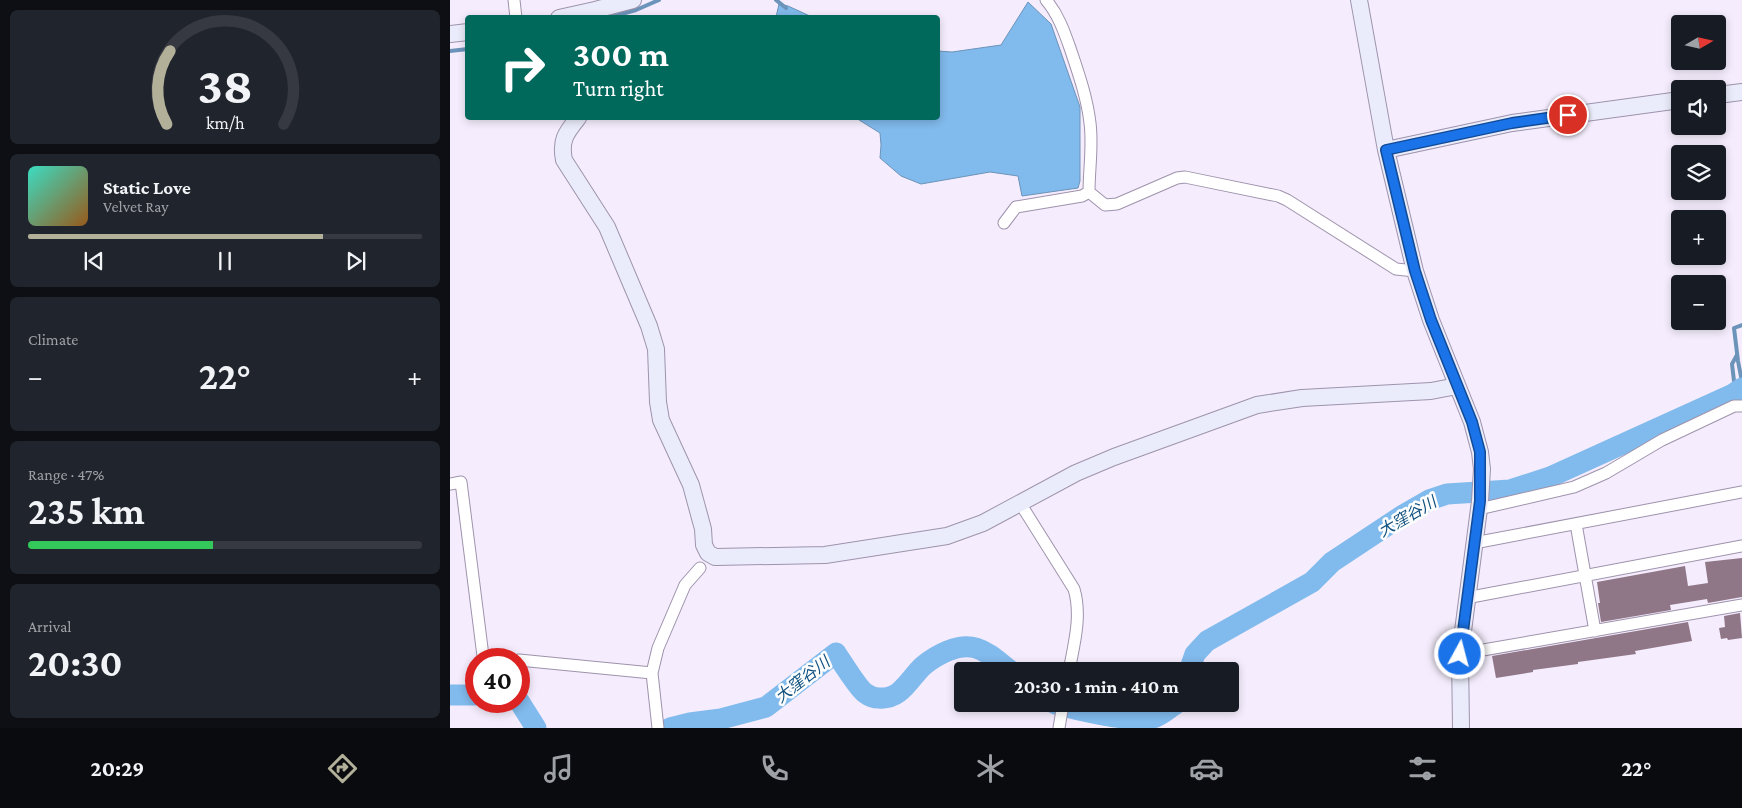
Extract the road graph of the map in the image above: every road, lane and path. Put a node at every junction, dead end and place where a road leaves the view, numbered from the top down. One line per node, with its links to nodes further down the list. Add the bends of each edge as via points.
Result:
1 (514, 0): 6 (street)
2 (632, 0): 5 (street)
3 (1046, 0): 15 (street, via 1062,25 1086,101 1091,145)
4 (1359, 0): 14 (street)
5 (591, 10): 7 (street)
6 (516, 15)
7 (571, 15)
8 (465, 32): 9 (street)
9 (450, 34)
10 (1742, 92): 11 (street)
11 (1726, 94)
12 (1671, 101): 14 (street, via 1512,123)
13 (576, 120): 23 (street, via 565,135 564,160 607,227 649,326 656,349 661,420 692,485 708,553 714,557 817,556 925,540 948,536 983,523)
14 (1386, 150): 17 (street)
15 (1089, 192): 16 (street, via 1016,208); 17 (street, via 1105,205 1117,204 1185,177 1278,196 1396,269)
16 (1004, 223)
17 (1415, 271): 18 (street)
18 (1457, 386): 22 (street, via 1477,436); 23 (street, via 1431,391 1302,398 1257,405 1076,472)
19 (1742, 406): 22 (street, via 1734,406 1662,440 1606,473 1574,487)
20 (450, 484): 32 (street, via 461,482)
21 (1742, 492): 24 (street)
22 (1480, 499): 25 (street)
23 (1020, 503): 35 (street, via 1074,589 1079,615)
24 (1576, 524): 25 (street); 28 (street)
25 (1474, 543): 29 (street)
26 (1742, 546): 28 (street)
27 (700, 568): 36 (street, via 685,585 658,648)
28 (1585, 575): 29 (street); 31 (street)
29 (1466, 598): 33 (street)
30 (1742, 605): 31 (street)
31 (1595, 630): 33 (street)
32 (482, 648)
33 (1460, 654): 40 (street)
34 (530, 661): 36 (street)
35 (1071, 662)
36 (652, 673): 38 (street)
37 (1062, 712): 39 (street)
38 (658, 727)
39 (1059, 728)
40 (1461, 728)

